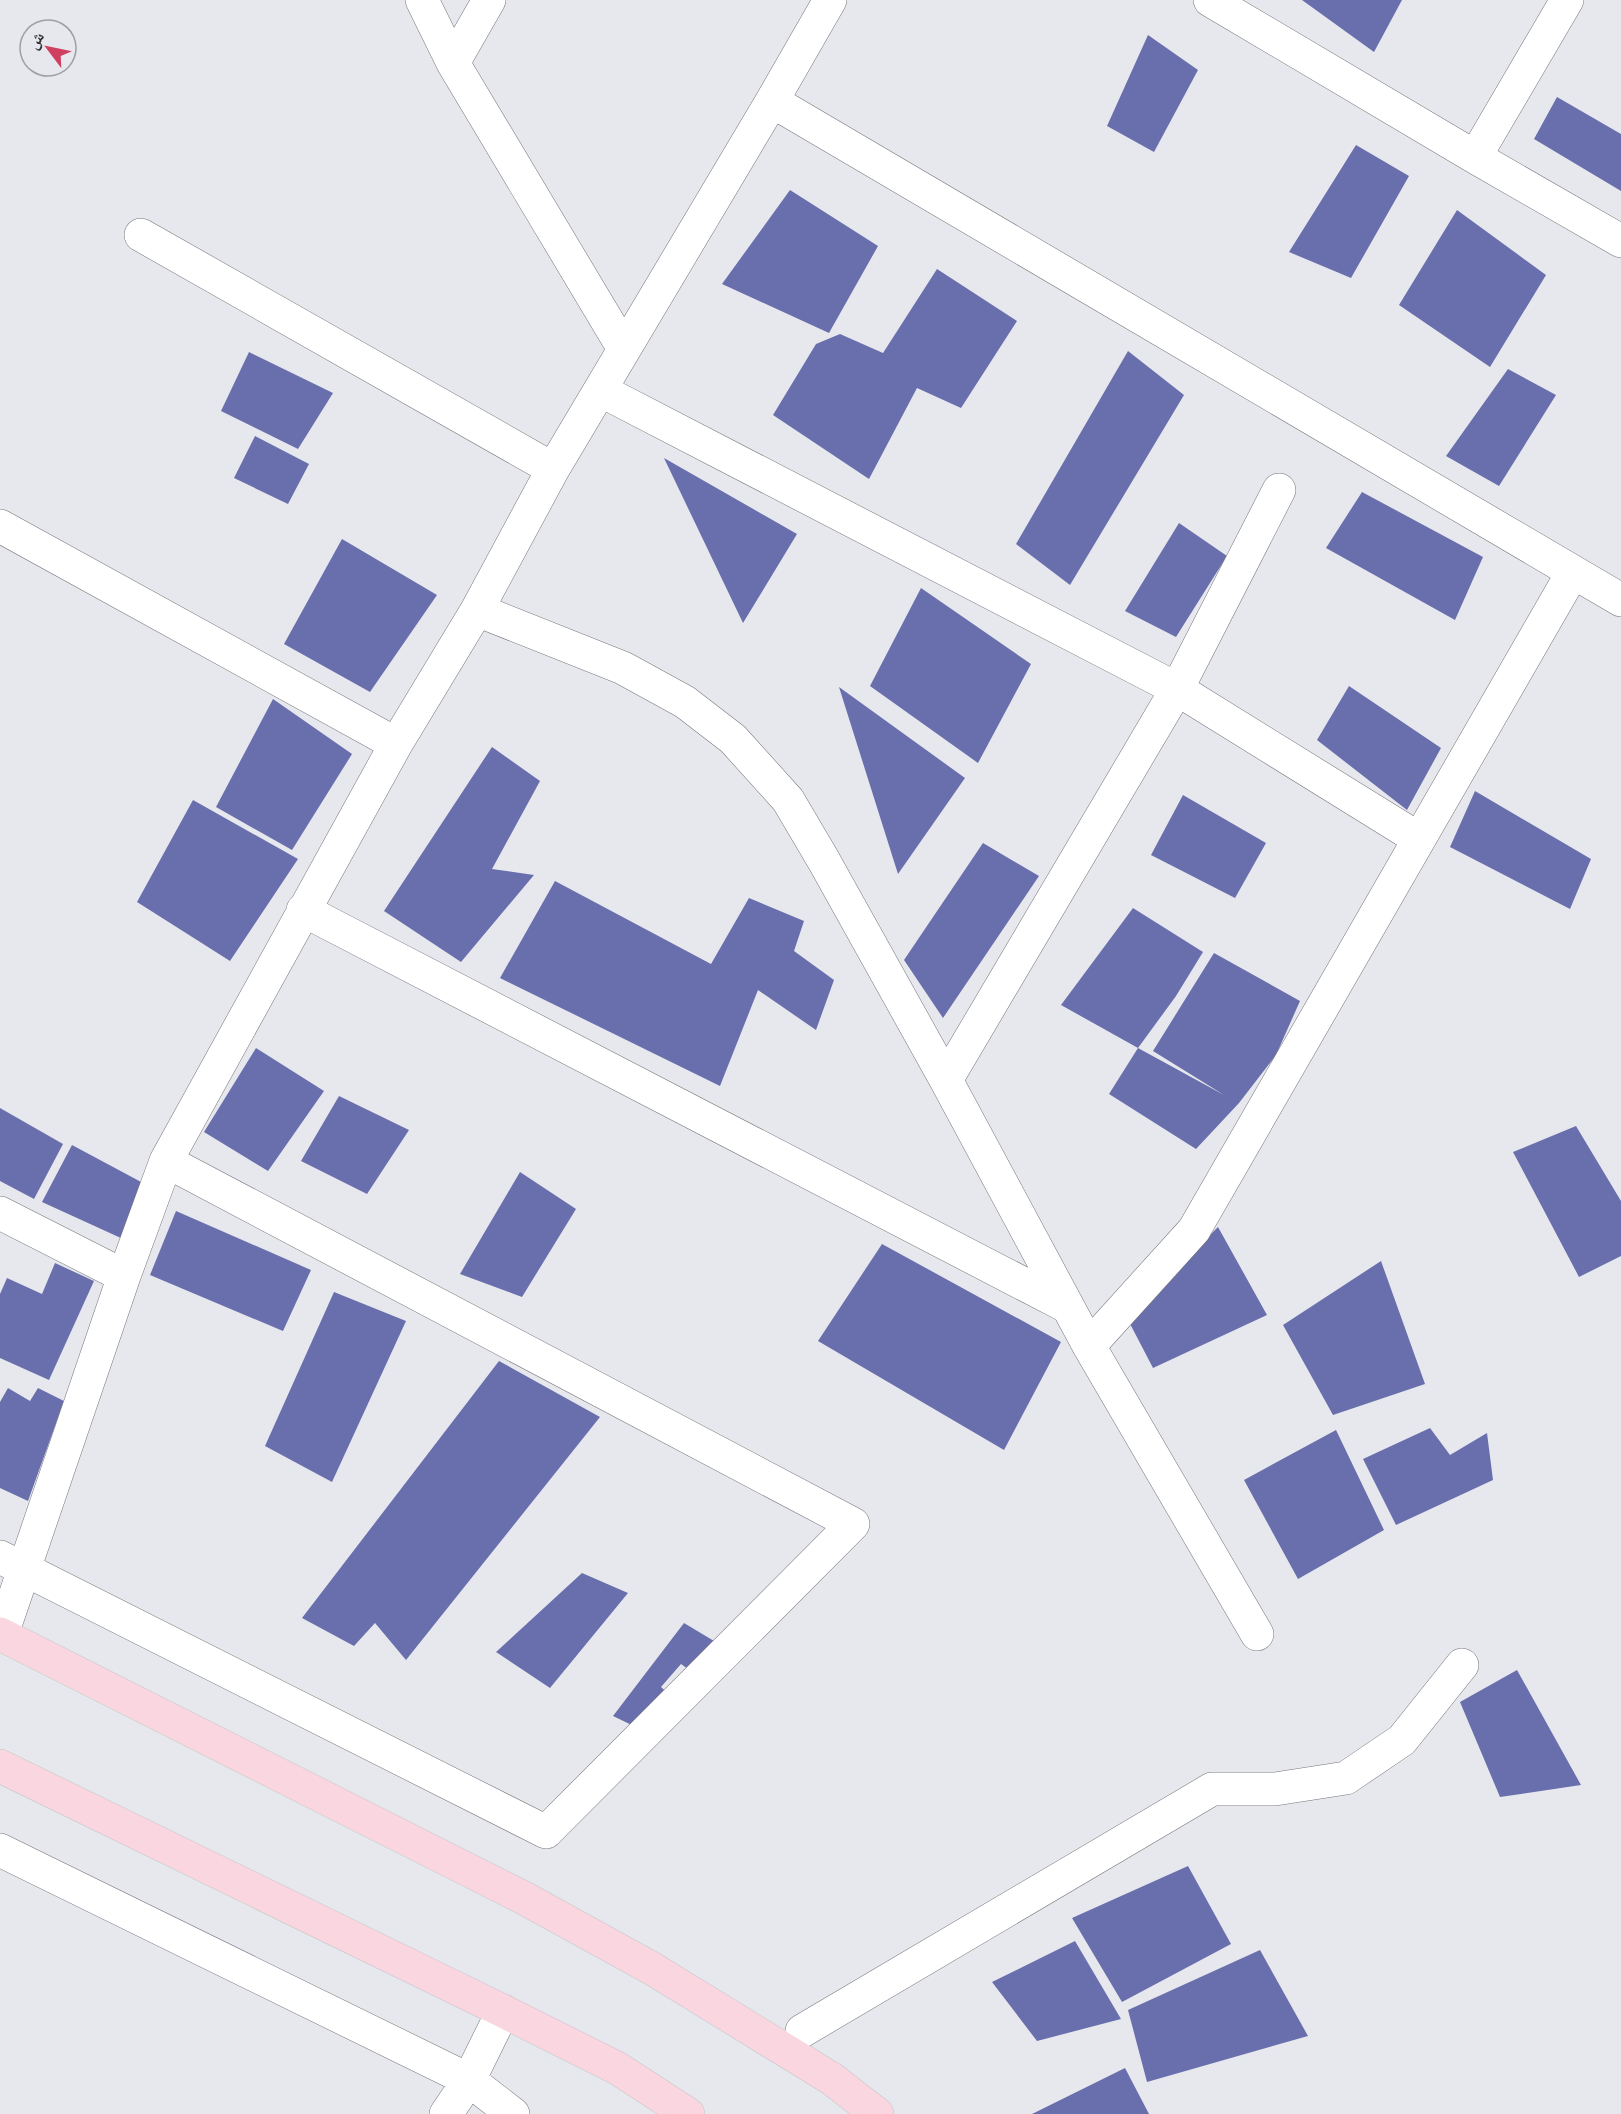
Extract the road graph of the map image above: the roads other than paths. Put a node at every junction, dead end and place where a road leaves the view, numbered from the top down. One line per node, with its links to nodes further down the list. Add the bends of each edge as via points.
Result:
1 (422, 0): 6 (street)
2 (489, 0): 6 (street)
3 (830, 0): 7 (street)
4 (1210, 0): 8 (street)
5 (1567, 0): 8 (street)
6 (453, 63): 11 (street)
7 (772, 101): 11 (street); 16 (street)
8 (1475, 157): 10 (street)
9 (141, 235): 13 (street)
10 (1621, 241)
11 (624, 349): 12 (street)
12 (600, 390): 13 (street); 19 (street)
13 (553, 469): 18 (street)
14 (1279, 490): 19 (street)
15 (0, 526): 20 (street)
16 (1573, 572): 17 (street); 21 (street)
17 (1621, 600)
18 (477, 610): 20 (street); 23 (street, via 623,668 685,702 733,739 788,800)
19 (1177, 689): 21 (street); 23 (street)
20 (396, 744): 22 (street)
21 (1419, 839): 28 (street, via 1194,1230)
22 (303, 910): 24 (street); 27 (street)
23 (946, 1080): 27 (street)
24 (166, 1161): 26 (street); 29 (street, via 853,1524 546,1832)
25 (0, 1213): 26 (street)
26 (124, 1276): 29 (street)
27 (1068, 1307): 28 (street)
28 (1089, 1346): 31 (street)
29 (12, 1563): 30 (street)
30 (1, 1634): 41 (main road, via 524,1898 653,1969 822,2072)
31 (1257, 1634)
32 (1462, 1665): 36 (street, via 1402,1740 1346,1778 1275,1789 1212,1789)
33 (0, 1766): 35 (main road)
34 (0, 1850): 37 (street)
35 (503, 2011): 37 (street); 40 (main road, via 617,2068)
36 (802, 2031)
37 (469, 2080): 38 (street); 39 (street)
38 (447, 2114)
39 (513, 2114)
40 (687, 2114)
41 (877, 2114)

